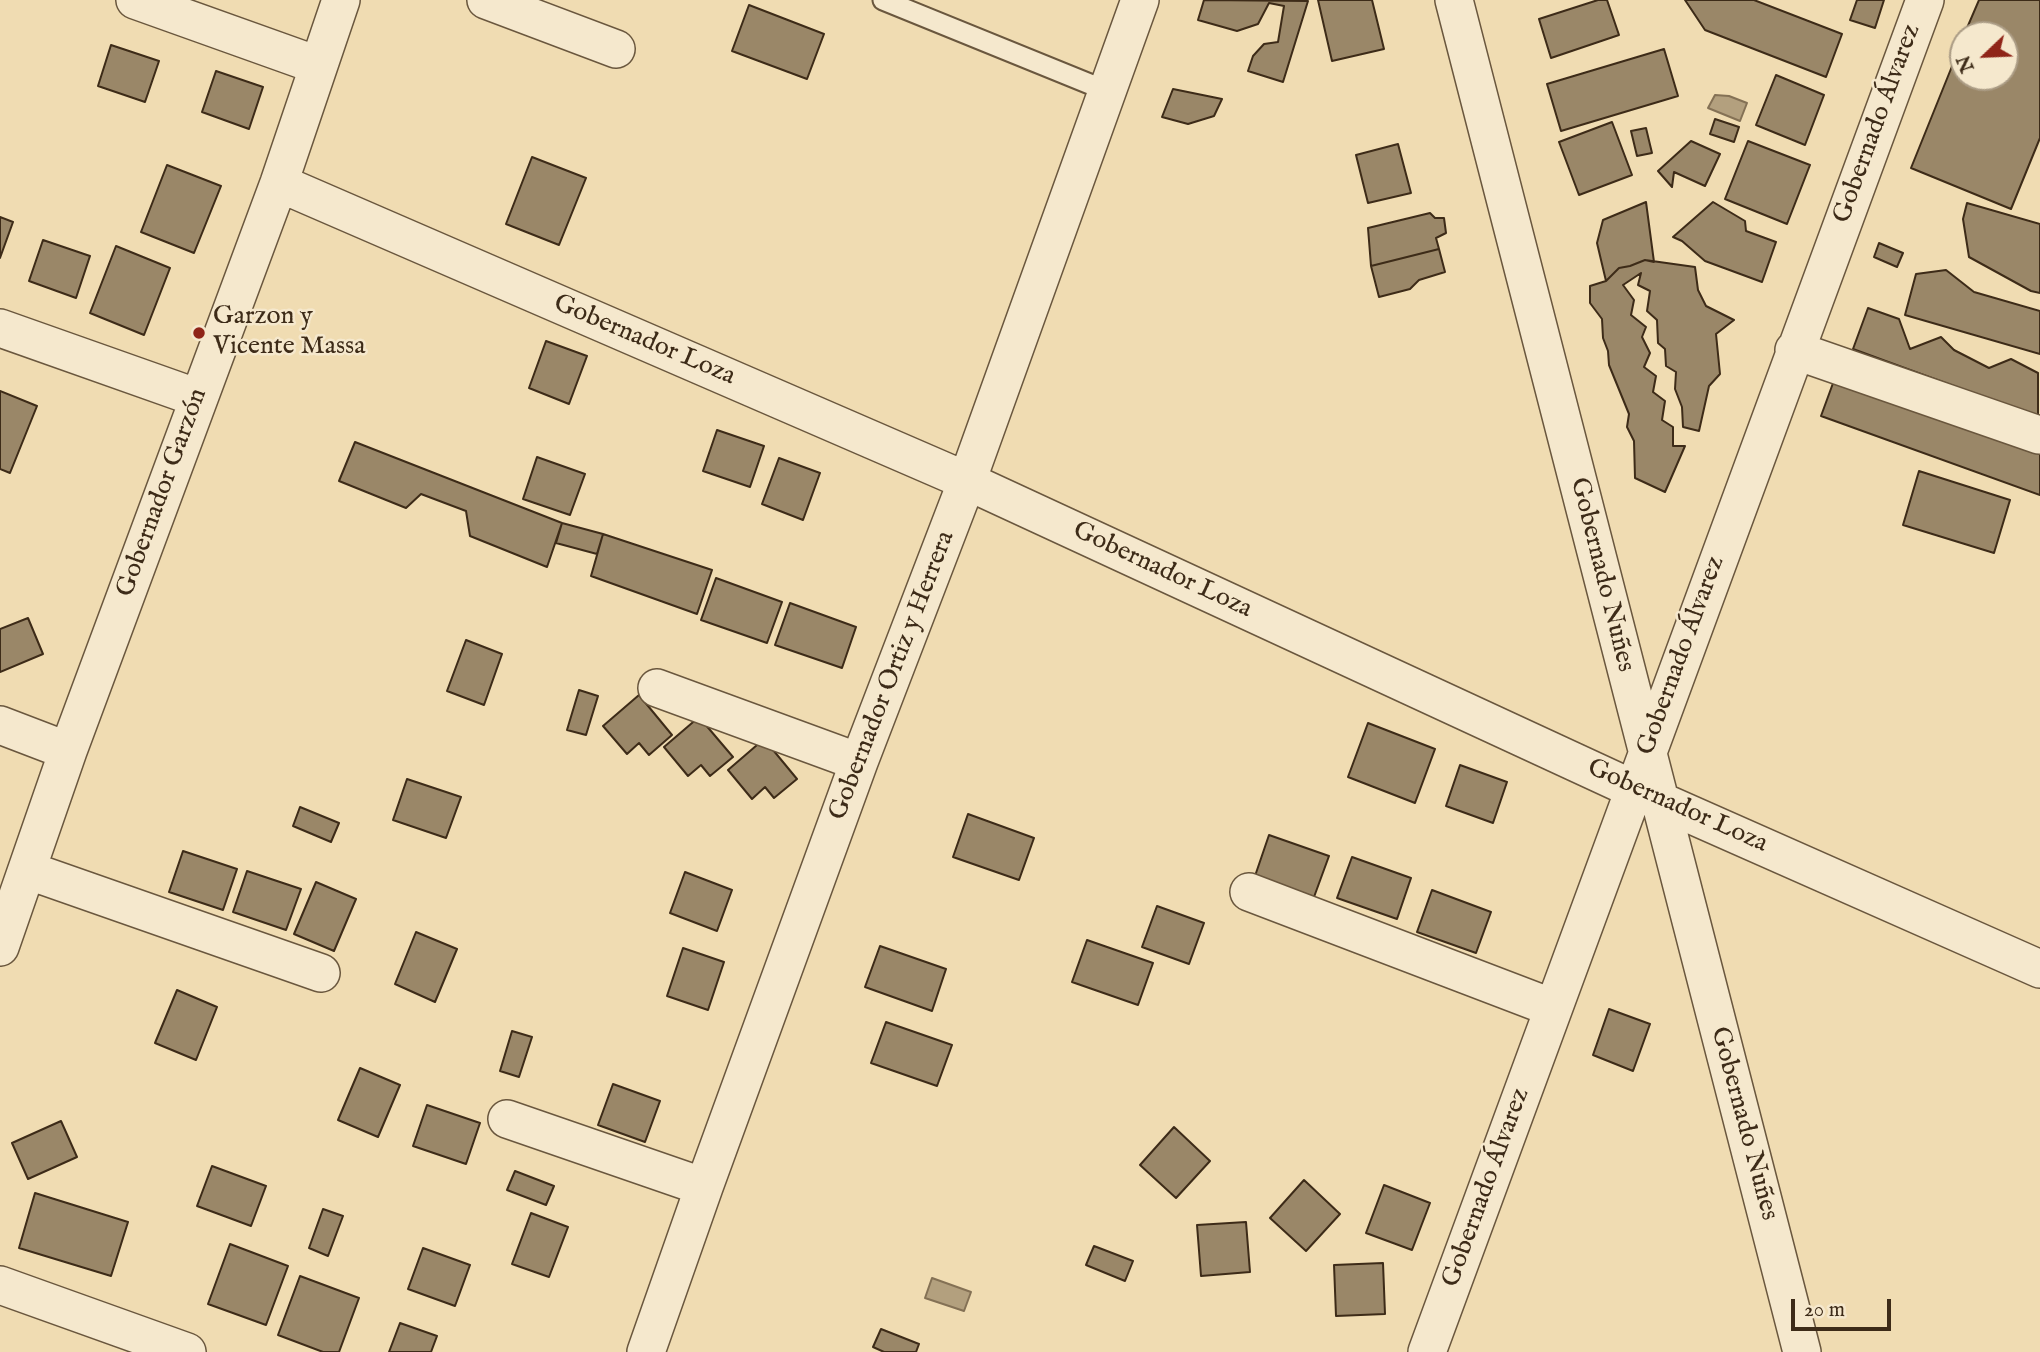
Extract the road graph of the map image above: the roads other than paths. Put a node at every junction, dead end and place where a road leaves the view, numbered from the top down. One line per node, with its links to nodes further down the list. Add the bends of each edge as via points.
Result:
1 (135, 0): 9 (street)
2 (341, 0): 9 (street, Gobernador Garzón)
3 (486, 0): 8 (street)
4 (883, 0): 10 (lane)
5 (1140, 0): 10 (street, Gobernador Ortiz y Herrera)
6 (1454, 0): 20 (street, Gobernado Nuñes)
7 (1924, 0): 13 (street, Gobernado Álvarez)
8 (616, 49)
9 (317, 65): 11 (street, Gobernador Garzón)
10 (1107, 91): 16 (street, Gobernador Ortiz y Herrera)
11 (279, 183): 14 (street, Gobernador Garzón); 16 (street, Gobernador Loza)
12 (0, 328): 14 (street)
13 (1794, 350): 15 (street); 20 (street, Gobernado Álvarez)
14 (198, 398): 19 (street, Gobernador Garzón)
15 (2039, 435)
16 (967, 481): 21 (street, Gobernador Ortiz y Herrera); 22 (street, Gobernador Loza)
17 (657, 688): 21 (street)
18 (0, 725): 19 (street)
19 (68, 751): 23 (street, Gobernador Garzón)
20 (1646, 753): 22 (street, Gobernado Álvarez)
21 (859, 762): 30 (street, Gobernador Ortiz y Herrera)
22 (1646, 794): 26 (street, Gobernador Loza); 28 (street, Gobernado Álvarez); 35 (street, Gobernado Nuñes)
23 (27, 870): 25 (street, Gobernador Garzón); 27 (street)
24 (1250, 892): 28 (street)
25 (0, 947)
26 (2040, 969)
27 (321, 973)
28 (1553, 1008): 34 (street, Gobernado Álvarez)
29 (507, 1119): 30 (street)
30 (704, 1186): 33 (street, Gobernador Ortiz y Herrera)
31 (0, 1285): 32 (street)
32 (187, 1352)
33 (646, 1352)
34 (1427, 1352)
35 (1802, 1352)

